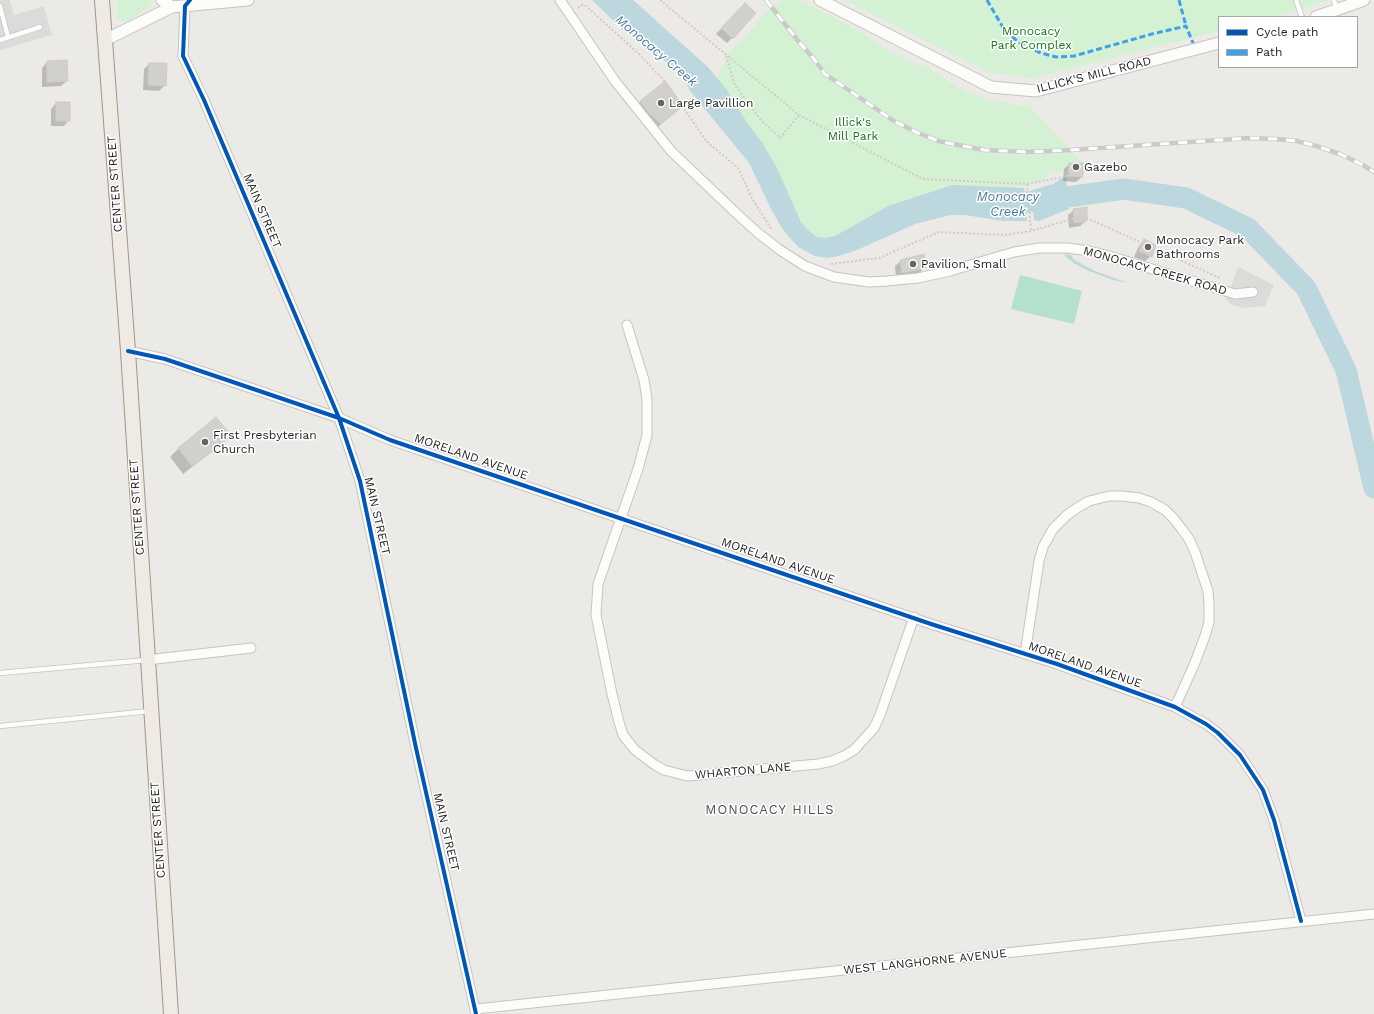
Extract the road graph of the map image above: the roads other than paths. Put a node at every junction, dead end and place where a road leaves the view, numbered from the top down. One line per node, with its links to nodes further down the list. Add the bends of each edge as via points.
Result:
1 (102, 0): 17 (main road, CENTER STREET)
2 (162, 0): 11 (street)
3 (248, 0): 8 (street)
4 (560, 0): 19 (street, MONOCACY CREEK ROAD, via 615,81 671,151 758,233 805,266 834,277 869,282 888,281 950,271 1014,252 1039,248 1068,248 1089,250 1235,294)
5 (820, 0): 18 (street, ILLICK'S MILL ROAD, via 991,87 1036,91)
6 (1296, 0): 12 (lane)
7 (1364, 0): 9 (street)
8 (188, 3): 11 (street); 22 (street, MAIN STREET, via 183,56)
9 (1335, 5): 13 (street)
10 (0, 6): 15 (lane)
11 (172, 7): 17 (street)
12 (1302, 16)
13 (1318, 16)
14 (40, 27): 15 (lane)
15 (8, 37): 16 (lane)
16 (0, 40)
17 (105, 40): 21 (main road, CENTER STREET)
18 (1218, 43)
19 (1253, 292)
20 (627, 325): 23 (street, WHARTON LANE, via 644,380 648,418 647,435 640,462)
21 (128, 351): 22 (street, MORELAND AVENUE, via 164,359); 27 (main road, CENTER STREET)
22 (339, 418): 23 (street, MORELAND AVENUE, via 390,440); 34 (street, MAIN STREET, via 360,481 416,748)
23 (621, 519): 24 (street, MORELAND AVENUE); 24 (street, WHARTON LANE, via 598,584 598,629 623,735 635,750 664,770 687,776 818,764 832,761 854,750 874,728 880,715)
24 (914, 617): 26 (street, MORELAND AVENUE)
25 (251, 648): 27 (street)
26 (1025, 654): 29 (street, MORELAND AVENUE); 29 (street, via 1039,561 1053,529 1077,508 1098,498 1122,496 1145,500 1165,510 1189,539 1208,591 1209,622 1194,665)
27 (147, 660): 28 (lane); 30 (main road, CENTER STREET)
28 (0, 673)
29 (1175, 707): 33 (street, MORELAND AVENUE, via 1218,733 1240,755 1260,784 1274,820)
30 (150, 711): 31 (lane); 35 (main road, CENTER STREET)
31 (0, 726)
32 (1374, 914): 33 (street, WEST LANGHORNE AVENUE)
33 (1301, 921): 34 (street, WEST LANGHORNE AVENUE)
34 (476, 1012)
35 (171, 1014)

